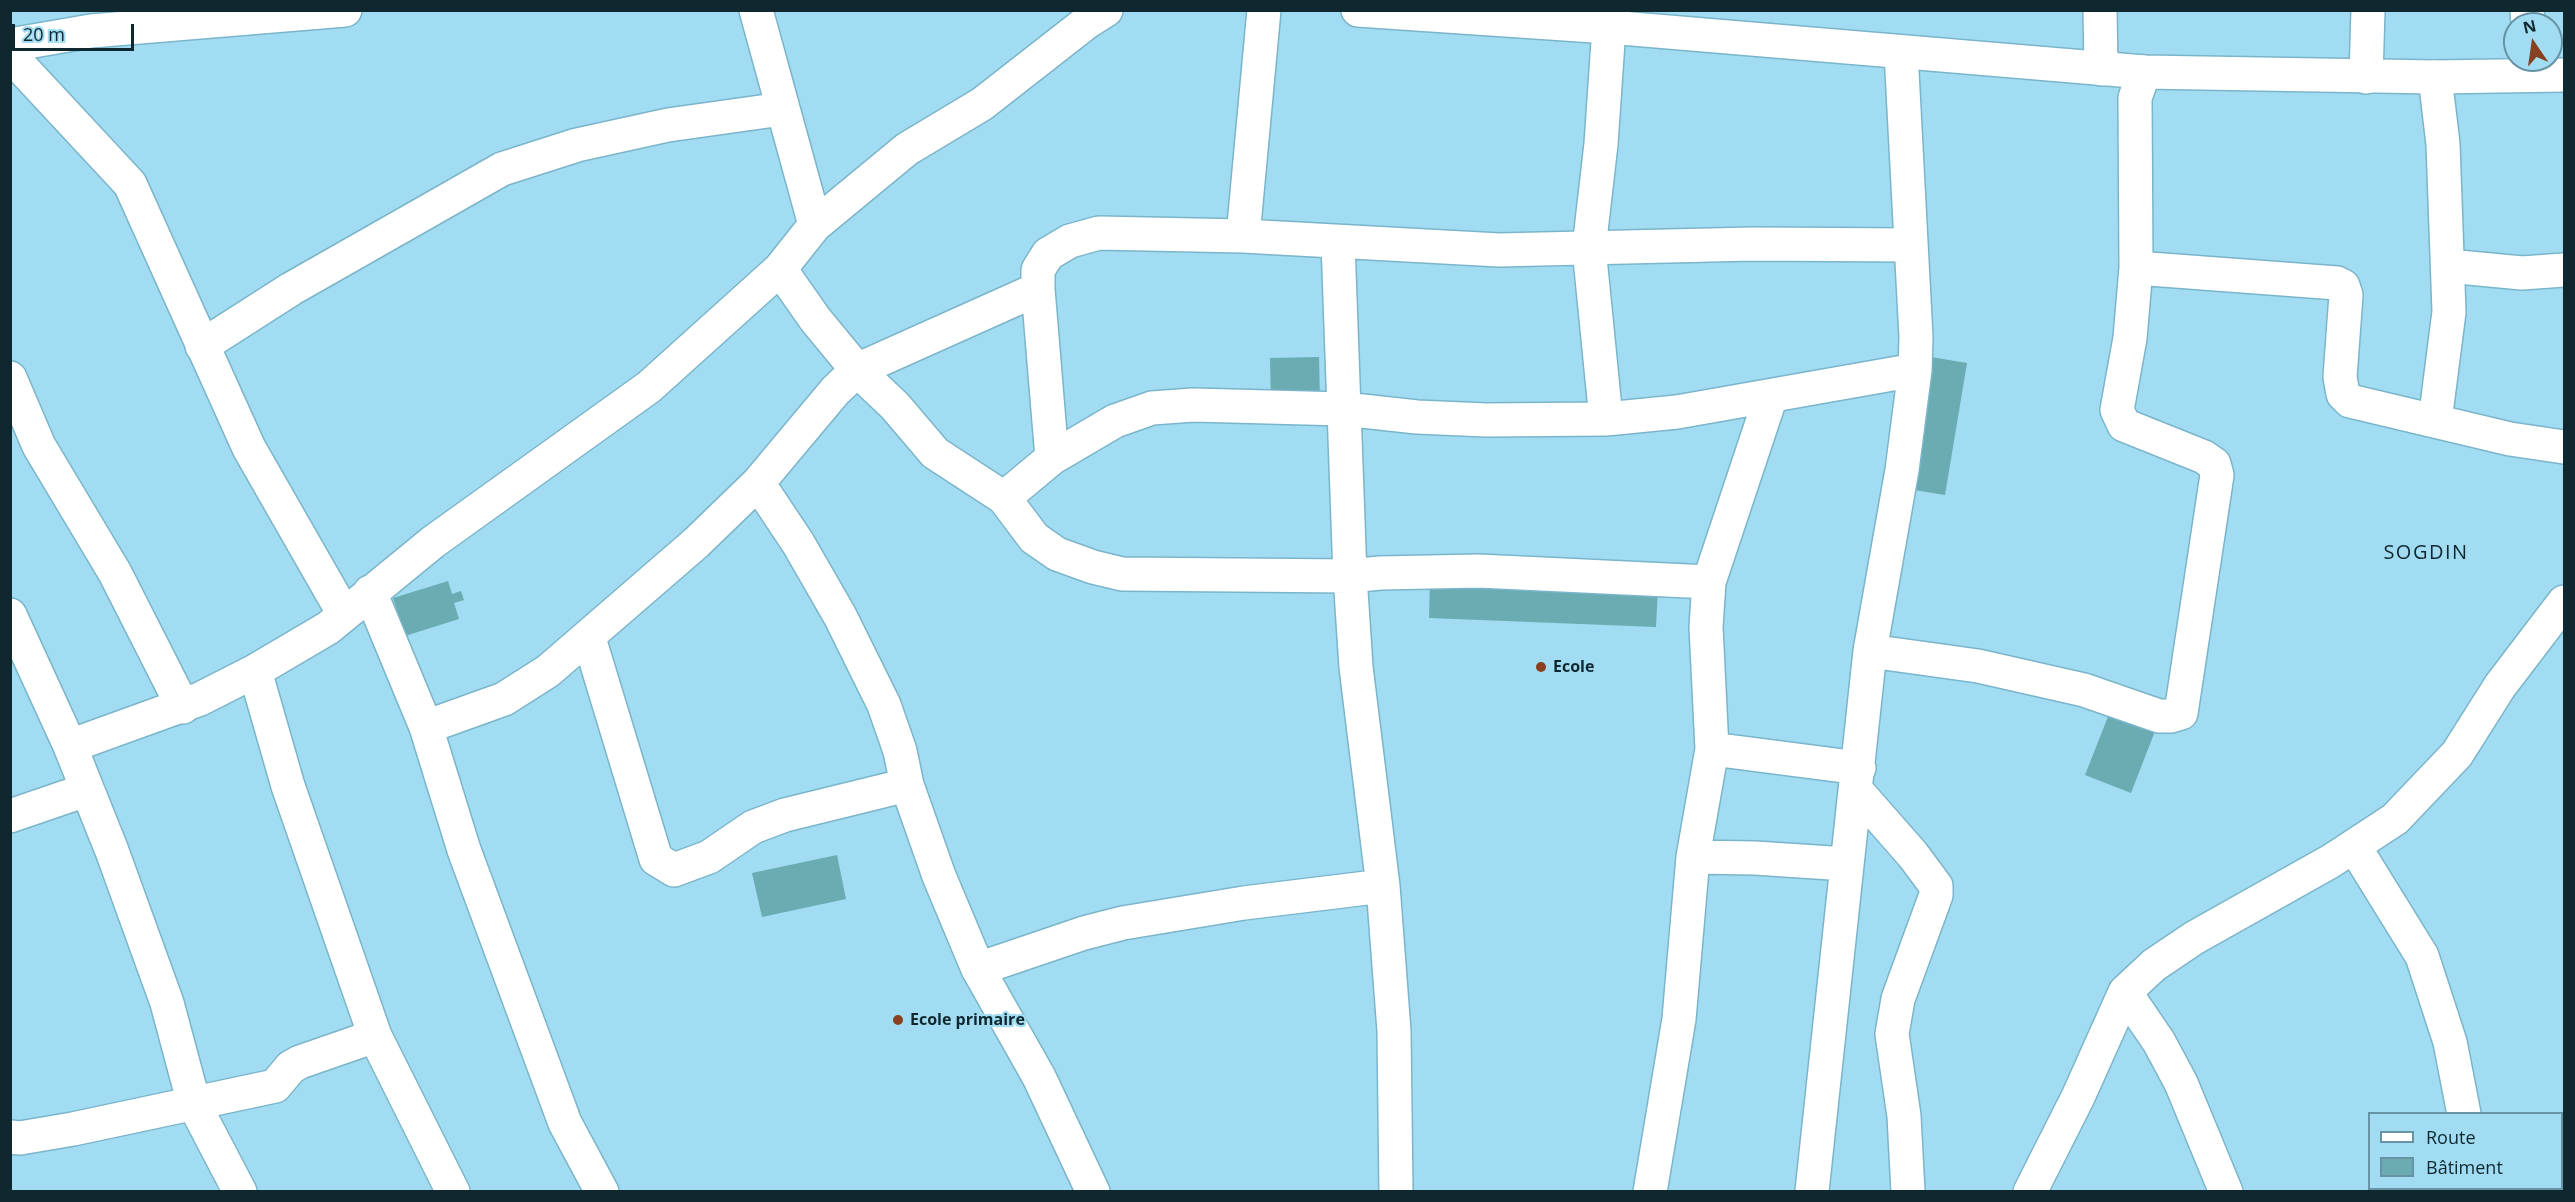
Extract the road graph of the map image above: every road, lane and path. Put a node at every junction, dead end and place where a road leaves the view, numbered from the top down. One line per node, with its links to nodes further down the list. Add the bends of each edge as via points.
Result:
1 (345, 10): 8 (street)
2 (756, 10): 19 (street)
3 (1106, 10): 20 (street, via 982,104 907,150)
4 (1264, 10): 21 (street)
5 (1358, 10): 10 (street)
6 (2100, 10): 14 (street)
7 (2368, 10): 17 (street)
8 (269, 14): 11 (street, via 91,31)
9 (1649, 21): 10 (street); 12 (street)
10 (1609, 27): 24 (street)
11 (10, 45)
12 (1901, 52): 14 (street); 23 (street)
13 (10, 55): 30 (street, via 130,184)
14 (2101, 69): 16 (street)
15 (2503, 71): 18 (street)
16 (2144, 72): 17 (street); 26 (street, via 2135,98)
17 (2366, 77): 18 (street)
18 (2435, 77): 25 (street)
19 (782, 109): 20 (street); 30 (street, via 668,125 577,145 502,169 291,289)
20 (815, 225): 27 (street)
21 (1243, 236): 22 (street); 29 (street, via 1099,233 1070,241 1048,254 1038,270)
22 (1338, 243): 24 (street, via 1499,250); 35 (street)
23 (1910, 245): 24 (street, via 1753,243); 32 (street, via 1916,337)
24 (1589, 248): 36 (street)
25 (2448, 267): 28 (street, via 2522,273); 37 (street, via 2449,312)
26 (2136, 268): 37 (street, via 2343,286 2343,394 2350,401); 49 (street, via 2119,418 2124,424 2204,457 2214,464 2217,475 2181,712 2159,716 2084,690 1978,666)
27 (780, 269): 31 (street, via 815,320); 44 (street, via 649,387 432,542)
28 (2565, 270)
29 (1038, 289): 31 (street); 39 (street)
30 (202, 346): 46 (street, via 249,448)
31 (858, 370): 40 (street, via 835,391); 41 (street, via 935,453)
32 (1914, 370): 34 (street); 49 (street, via 1902,470)
33 (10, 378): 51 (street, via 39,446 115,573)
34 (1771, 396): 36 (street); 43 (street)
35 (1344, 409): 36 (street, via 1451,418); 39 (street, via 1193,405 1152,408 1114,421); 42 (street)
36 (1606, 419)
37 (2435, 421): 38 (street)
38 (2565, 447)
39 (1052, 458): 41 (street)
40 (758, 483): 48 (street); 56 (street, via 835,607 879,695 900,751)
41 (1004, 498): 42 (street, via 1035,538 1057,554 1122,574)
42 (1350, 576): 43 (street, via 1479,571); 62 (street, via 1356,667)
43 (1709, 582): 54 (street, via 1706,627)
44 (370, 592): 46 (street); 52 (street)
45 (2565, 602): 59 (street, via 2500,686 2457,754 2395,819)
46 (344, 614): 50 (street, via 328,628)
47 (10, 615): 53 (street)
48 (589, 638): 52 (street, via 504,699); 56 (street, via 656,859 674,870 709,857 753,827 785,815)
49 (1870, 651): 55 (street)
50 (255, 671): 51 (street); 65 (street, via 288,786)
51 (183, 707): 53 (street)
52 (426, 727): 71 (street, via 464,850 565,1123)
53 (70, 746): 57 (street)
54 (1712, 748): 55 (street); 60 (street)
55 (1857, 779): 61 (street); 76 (street, via 1936,886 1898,999 1892,1034 1904,1116)
56 (907, 785): 63 (street)
57 (86, 790): 58 (street); 66 (street, via 167,1003)
58 (10, 816)
59 (2354, 846): 64 (street, via 2194,938 2154,965); 67 (street, via 2422,956 2450,1042)
60 (1693, 857): 61 (street); 74 (street, via 1679,1018)
61 (1846, 864): 75 (street)
62 (1383, 886): 63 (street, via 1123,923); 73 (street, via 1394,1031)
63 (978, 969): 72 (street, via 1039,1077)
64 (2124, 992): 77 (street); 78 (street, via 2159,1042 2181,1083)
65 (375, 1036): 66 (street, via 300,1062 275,1086); 70 (street)
66 (194, 1104): 68 (street, via 41,1135); 69 (street)
67 (2464, 1112)
68 (10, 1137)
69 (240, 1191)
70 (453, 1191)
71 (602, 1191)
72 (1093, 1191)
73 (1396, 1191)
74 (1650, 1191)
75 (1812, 1191)
76 (1908, 1191)
77 (2030, 1191)
78 (2226, 1191)

